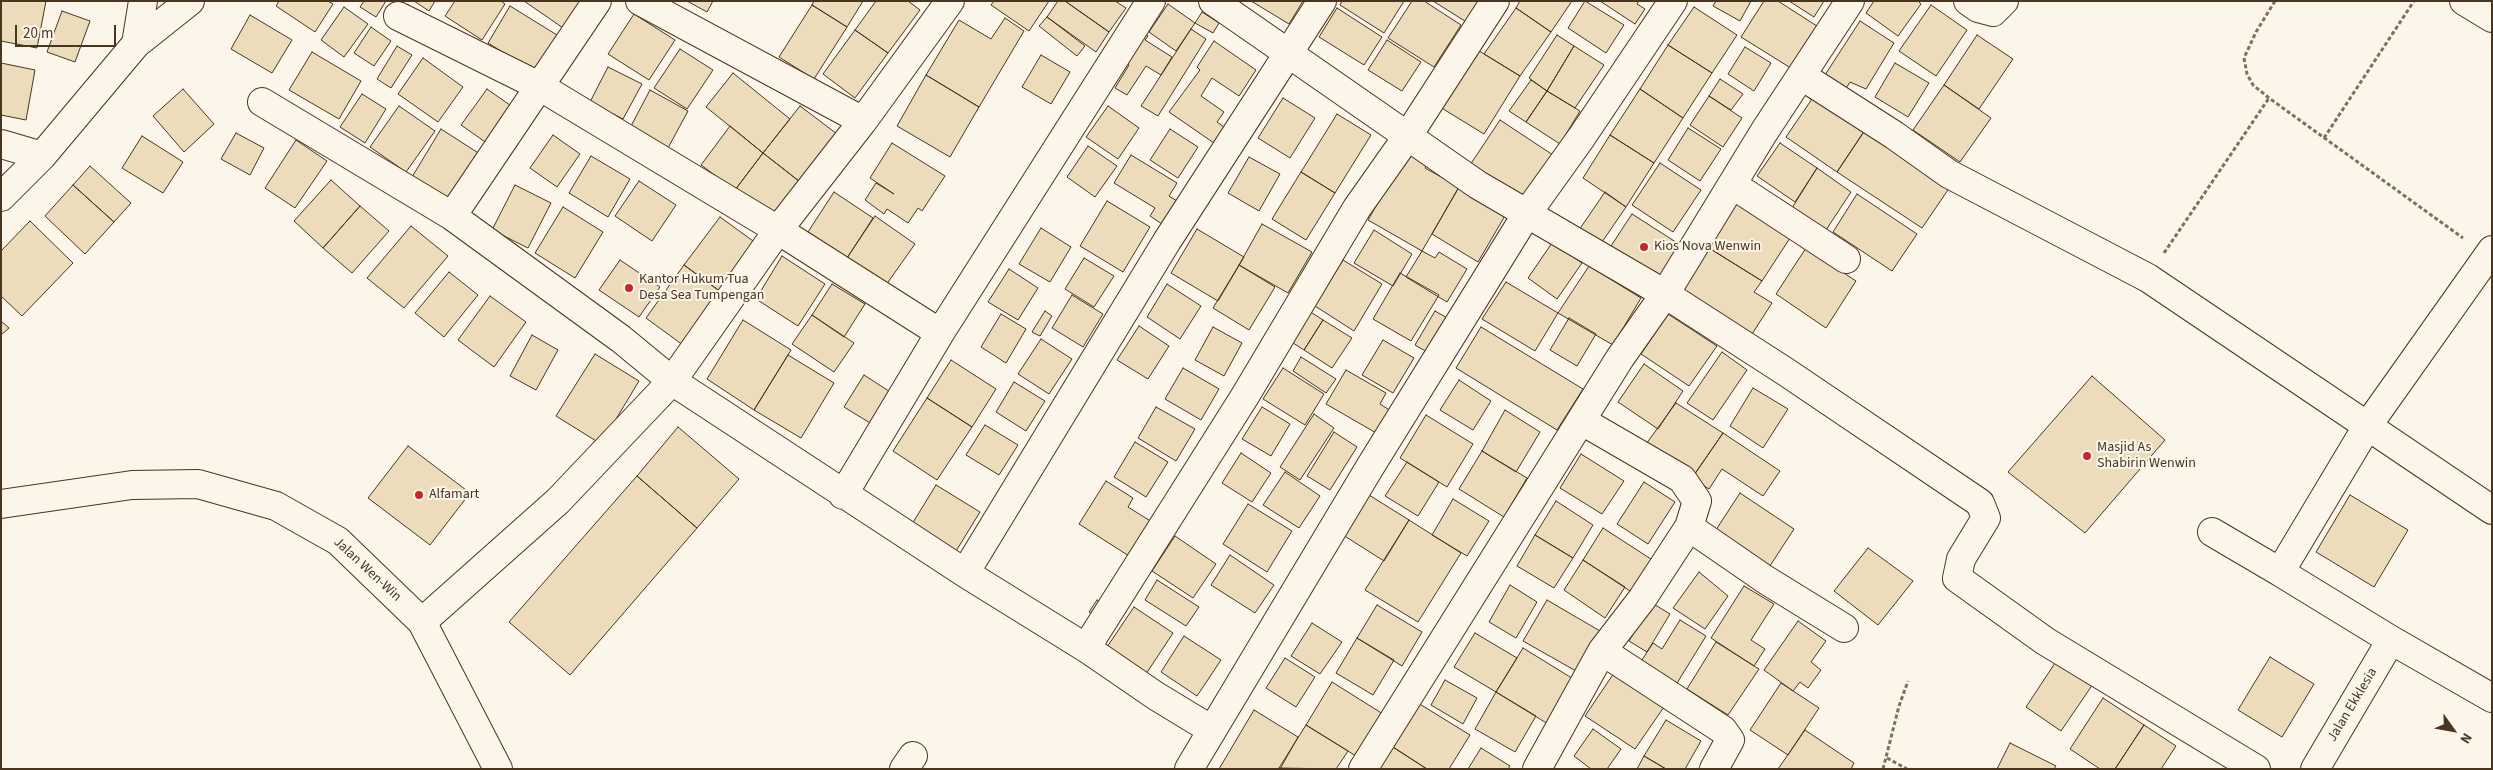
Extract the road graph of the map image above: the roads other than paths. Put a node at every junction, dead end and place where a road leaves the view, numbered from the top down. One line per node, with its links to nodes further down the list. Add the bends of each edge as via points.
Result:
1 (143, 1): 17 (street)
2 (190, 1): 17 (street)
3 (597, 1): 20 (street)
4 (640, 1): 22 (street)
5 (1151, 1): 34 (street)
6 (1213, 1): 18 (street)
7 (1322, 1): 18 (street)
8 (1495, 1): 23 (street)
9 (1672, 1): 28 (street)
10 (1850, 1): 19 (street)
11 (1968, 1): 12 (street, via 1992,12)
12 (2004, 1)
13 (2464, 1): 16 (street)
14 (942, 4): 22 (street)
15 (398, 16): 20 (street)
16 (2492, 18)
17 (136, 44): 25 (street)
18 (1287, 53): 23 (street); 44 (street, via 1167,241)
19 (1802, 76): 26 (street); 37 (street, via 1949,174 2148,278)
20 (540, 86): 29 (street); 30 (street)
21 (262, 102): 29 (street)
22 (863, 121): 30 (street)
23 (1407, 137): 28 (street, via 1478,185); 48 (street, via 1357,208 1245,396)
24 (1, 144): 25 (street)
25 (42, 156): 27 (street)
26 (1733, 186): 32 (street); 33 (street)
27 (1, 197)
28 (1528, 212): 33 (street); 51 (street)
29 (452, 216): 35 (street, via 621,339)
30 (778, 230): 34 (street); 35 (street)
31 (2490, 253): 37 (street)
32 (1846, 260)
33 (1665, 294): 36 (street, via 1620,358); 57 (street, via 1980,503 1986,518 1961,559 1957,578 2045,641)
34 (940, 333): 38 (street)
35 (672, 381): 38 (street); 45 (street, via 558,500)
36 (1582, 421): 41 (street, via 1682,479 1697,501); 54 (street)
37 (2368, 425): 40 (street); 43 (street)
38 (843, 495): 44 (street)
39 (1, 504): 45 (street, Jalan Wen-Win, via 132,485 198,484 276,506 338,541)
40 (2492, 510)
41 (1689, 527): 46 (street); 49 (street, via 1642,599)
42 (2212, 532): 43 (street)
43 (2280, 572): 47 (street)
44 (965, 573): 48 (street)
45 (422, 622): 52 (street, Jalan Wen-Win)
46 (1844, 628)
47 (2391, 640): 50 (street); 58 (street, Jalan Ekklesia)
48 (1086, 648): 51 (street)
49 (1602, 651): 55 (street); 56 (street, via 1723,730 1730,740)
50 (2492, 698)
51 (1212, 730): 53 (street)
52 (498, 769)
53 (1189, 769)
54 (1362, 769)
55 (1537, 769)
56 (1714, 769)
57 (2256, 769)
58 (2315, 769)

